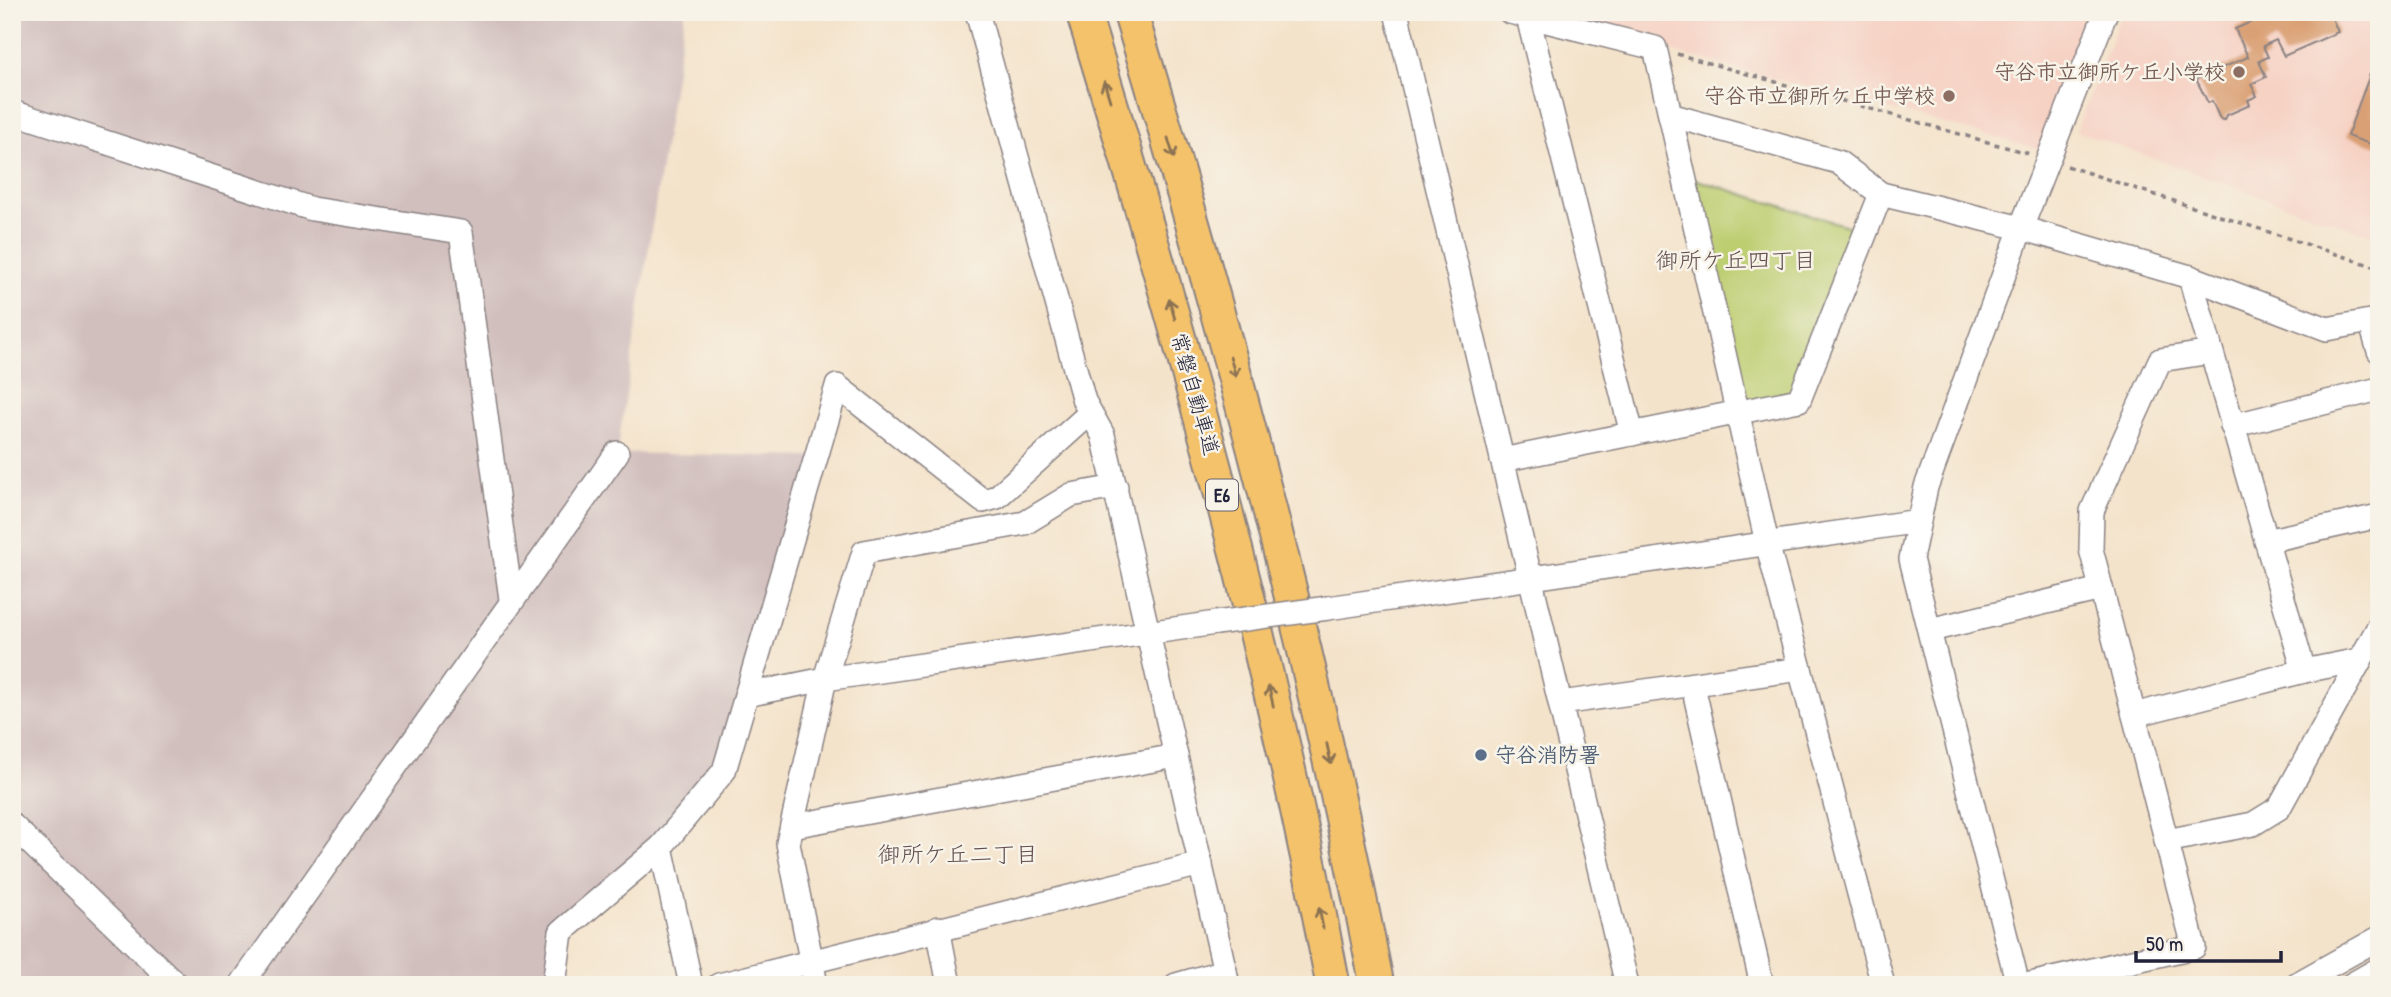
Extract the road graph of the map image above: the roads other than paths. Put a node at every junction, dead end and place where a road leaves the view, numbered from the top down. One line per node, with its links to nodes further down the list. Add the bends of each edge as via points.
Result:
1 (977, 12): 16 (street)
2 (1083, 12): 59 (highway, 常磐自動車道 / E6, one-way to 2, via 1315,887 1210,447)
3 (1130, 12): 60 (highway, 常磐自動車道 / E6, one-way to 60, via 1252,436 1309,663)
4 (1396, 12): 20 (street)
5 (2106, 12): 10 (street)
6 (1519, 15): 8 (street, via 1655,47); 18 (street)
7 (12, 112): 28 (street, via 312,209 461,232)
8 (1670, 115): 9 (street, via 1838,162); 15 (street)
9 (1881, 194): 10 (street); 15 (street, via 1799,400)
10 (2021, 228): 11 (street); 23 (street, via 1926,487)
11 (2190, 277): 12 (street, via 2327,329 2370,321); 13 (street)
12 (2379, 351)
13 (2211, 352): 17 (street); 27 (street, via 2161,360 2092,511 2091,549)
14 (2379, 389): 17 (street)
15 (1738, 413): 18 (street); 25 (street)
16 (1089, 414): 21 (street, via 1103,435); 37 (street, via 997,497 983,500 837,386)
17 (2232, 426): 24 (street)
18 (1632, 434): 20 (street)
19 (617, 453): 28 (street)
20 (1502, 460): 26 (street)
21 (1116, 487): 31 (street); 35 (street, via 1071,495 1025,523 864,552)
22 (2379, 516): 24 (street)
23 (1919, 521): 25 (street); 30 (street, via 1911,559)
24 (2266, 541): 34 (street)
25 (1767, 543): 26 (street); 33 (street)
26 (1532, 578): 31 (street, bridge); 38 (street)
27 (2101, 589): 30 (street); 39 (street)
28 (511, 599): 52 (street)
29 (2379, 626): 32 (street)
30 (1930, 630): 64 (street)
31 (1147, 635): 35 (street); 40 (street)
32 (2359, 660): 34 (street); 43 (street, via 2278,808 2253,824)
33 (1800, 669): 36 (street); 63 (street)
34 (2304, 671): 39 (street)
35 (825, 679): 37 (street); 42 (street)
36 (1693, 686): 38 (street); 62 (street)
37 (746, 695): 44 (street, via 724,771)
38 (1561, 704): 61 (street)
39 (2134, 715): 43 (street)
40 (1176, 756): 42 (street); 45 (street)
41 (12, 825): 51 (street)
42 (792, 826): 48 (street, via 789,843)
43 (2166, 841): 65 (street, via 2194,947)
44 (661, 847): 53 (street, via 561,932); 54 (street)
45 (1201, 864): 46 (street); 50 (street)
46 (938, 928): 48 (street); 57 (street)
47 (2379, 938): 66 (street)
48 (810, 960): 55 (street); 56 (street)
49 (2379, 969): 67 (street)
50 (1227, 978): 58 (street)
51 (177, 985)
52 (241, 985)
53 (554, 985)
54 (691, 985)
55 (719, 985)
56 (816, 985)
57 (949, 985)
58 (1176, 985)
59 (1333, 985)
60 (1377, 985)
61 (1628, 985)
62 (1762, 985)
63 (1883, 985)
64 (2018, 985)
65 (2026, 985)
66 (2295, 985)
67 (2351, 985)

